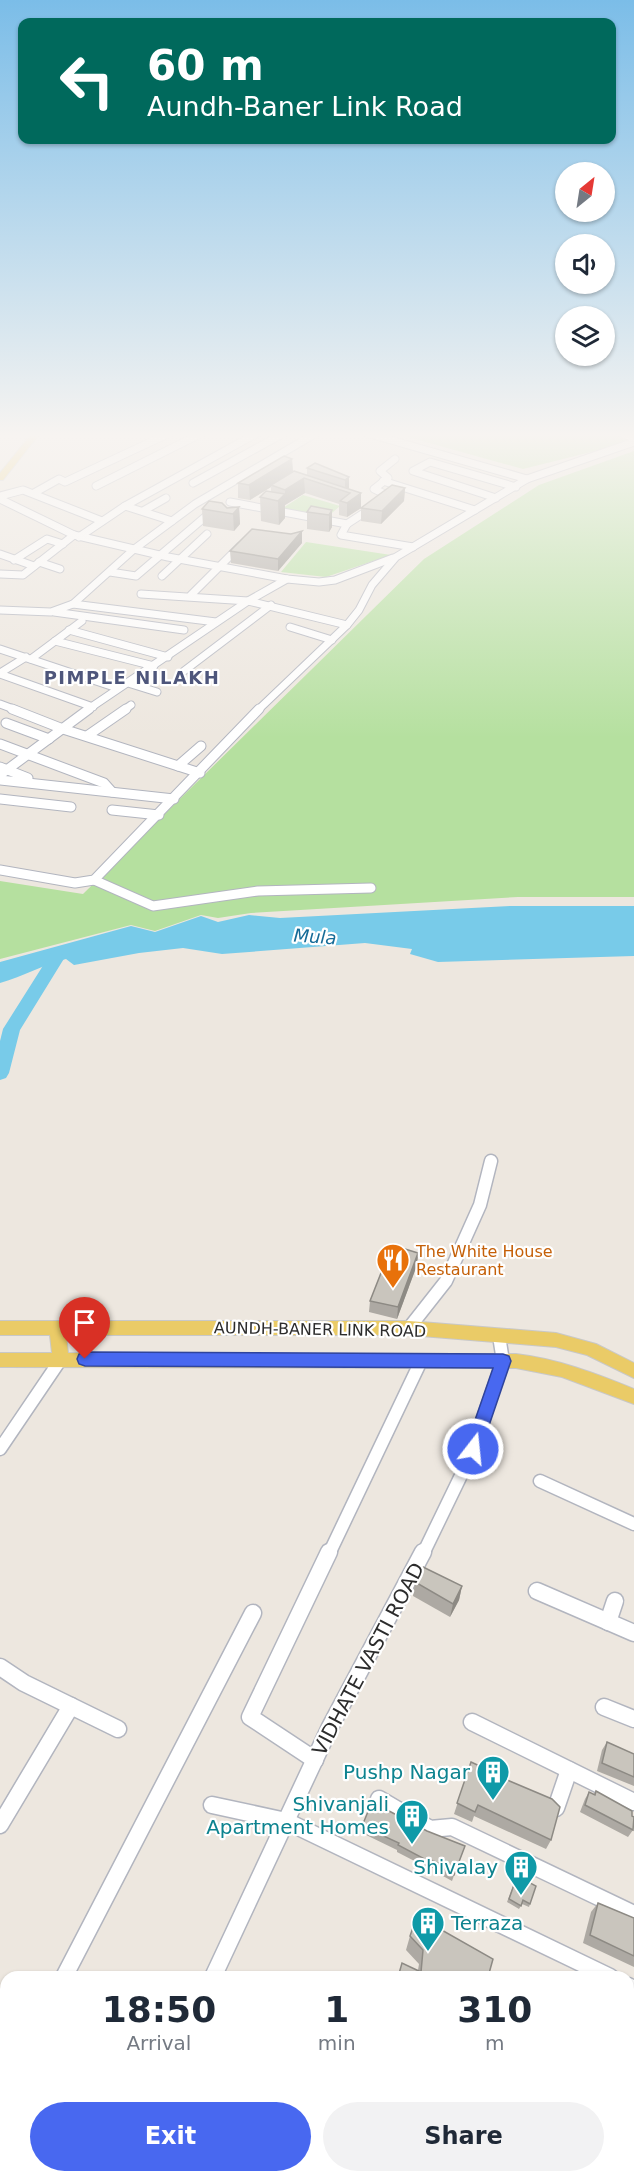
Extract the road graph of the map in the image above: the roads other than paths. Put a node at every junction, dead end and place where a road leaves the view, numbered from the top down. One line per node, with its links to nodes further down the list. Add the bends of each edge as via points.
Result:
1 (49, 534): 10 (street, via 42,538)
2 (70, 534): 9 (street)
3 (80, 534): 9 (street)
4 (154, 534): 14 (street)
5 (185, 534): 16 (street)
6 (207, 534): 19 (street)
7 (342, 534): 13 (street)
8 (435, 534): 13 (street)
9 (76, 536): 12 (street); 14 (street)
10 (46, 539): 12 (street); 18 (street)
11 (244, 542): 21 (street)
12 (63, 544): 20 (street)
13 (413, 547): 17 (street)
14 (134, 550): 16 (street); 23 (street)
15 (0, 554): 18 (street)
16 (159, 556): 19 (street); 23 (street, via 134,577)
17 (396, 557): 24 (street); 28 (street)
18 (14, 560): 20 (street)
19 (179, 560): 21 (street); 26 (street)
20 (36, 564): 22 (street); 25 (street, via 22,575)
21 (218, 567): 27 (street); 30 (street)
22 (60, 569)
23 (110, 572): 32 (street)
24 (354, 573): 27 (street, via 327,582); 28 (street)
25 (0, 574)
26 (162, 576)
27 (287, 579): 31 (street)
28 (375, 581): 38 (street)
29 (141, 594): 30 (street)
30 (190, 595): 31 (street)
31 (248, 601): 33 (street); 37 (street)
32 (73, 604): 35 (street); 37 (street)
33 (271, 605): 38 (street); 48 (street)
34 (0, 610): 35 (street)
35 (51, 612): 41 (street)
36 (82, 621): 40 (street)
37 (216, 622): 45 (street)
38 (347, 625): 42 (street)
39 (290, 627): 42 (street)
40 (69, 630): 43 (street); 45 (street)
41 (184, 630)
42 (332, 640): 65 (street, via 259,709)
43 (56, 641): 46 (street); 47 (street)
44 (0, 650): 46 (street)
45 (168, 657): 47 (street)
46 (29, 658): 49 (street); 51 (street)
47 (153, 666): 50 (street)
48 (184, 671)
49 (0, 674): 55 (street)
50 (128, 683): 51 (street); 52 (street)
51 (117, 688): 55 (street)
52 (157, 692)
53 (0, 705): 57 (street)
54 (131, 705): 58 (street)
55 (93, 707): 57 (street)
56 (6, 723): 59 (street)
57 (63, 729): 58 (street); 59 (street)
58 (87, 736): 63 (street)
59 (49, 740): 62 (street)
60 (0, 744): 62 (street)
61 (201, 746): 63 (street)
62 (29, 755): 64 (street); 69 (street, via 104,783)
63 (178, 766): 65 (street)
64 (4, 769): 66 (street); 68 (street)
65 (200, 773): 71 (street)
66 (0, 775)
67 (0, 780): 68 (street)
68 (27, 781): 69 (street); 72 (street)
69 (112, 792): 71 (street)
70 (0, 799): 72 (street)
71 (174, 799): 75 (street)
72 (15, 801): 73 (street)
73 (71, 807)
74 (112, 810): 75 (street)
75 (159, 815): 77 (street)
76 (0, 870): 77 (street, via 75,883)
77 (94, 880): 78 (street, via 153,906 258,891)
78 (371, 888)
79 (491, 1161): 82 (street, via 480,1205 446,1281)
80 (0, 1328): 81 (main road, AUNDH-BANER LINK ROAD)
81 (57, 1328): 82 (main road, AUNDH-BANER LINK ROAD); 84 (main road)
82 (409, 1328): 83 (main road, AUNDH-BANER LINK ROAD)
83 (499, 1336): 87 (street, VIDHATE VASTI ROAD); 88 (main road, AUNDH-BANER LINK ROAD, via 556,1340 590,1349)
84 (61, 1359): 85 (main road, AUNDH-BANER LINK ROAD); 86 (main road, AUNDH-BANER LINK ROAD); 90 (street)
85 (0, 1360)
86 (421, 1361): 87 (main road, AUNDH-BANER LINK ROAD); 104 (street, via 250,1717)
87 (503, 1361): 89 (main road, AUNDH-BANER LINK ROAD, via 548,1364); 104 (street, VIDHATE VASTI ROAD, via 468,1461)
88 (634, 1371)
89 (634, 1397)
90 (0, 1449)
91 (540, 1481): 92 (street)
92 (634, 1524)
93 (537, 1591): 96 (street)
94 (615, 1601): 96 (street)
95 (253, 1613): 113 (street)
96 (608, 1622): 97 (street)
97 (634, 1633)
98 (0, 1667): 99 (street)
99 (71, 1706): 103 (street); 111 (street)
100 (604, 1707): 101 (street)
101 (634, 1719)
102 (472, 1722): 105 (street)
103 (118, 1729)
104 (315, 1760): 110 (street, VIDHATE VASTI ROAD)
105 (569, 1770): 107 (street); 109 (street)
106 (379, 1799): 112 (street, via 430,1829 452,1827)
107 (634, 1802)
108 (212, 1805): 110 (street)
109 (556, 1808)
110 (286, 1821): 114 (street, VIDHATE VASTI ROAD); 115 (street)
111 (0, 1825)
112 (634, 1914)
113 (67, 1971)
114 (216, 1971)
115 (598, 1971)

